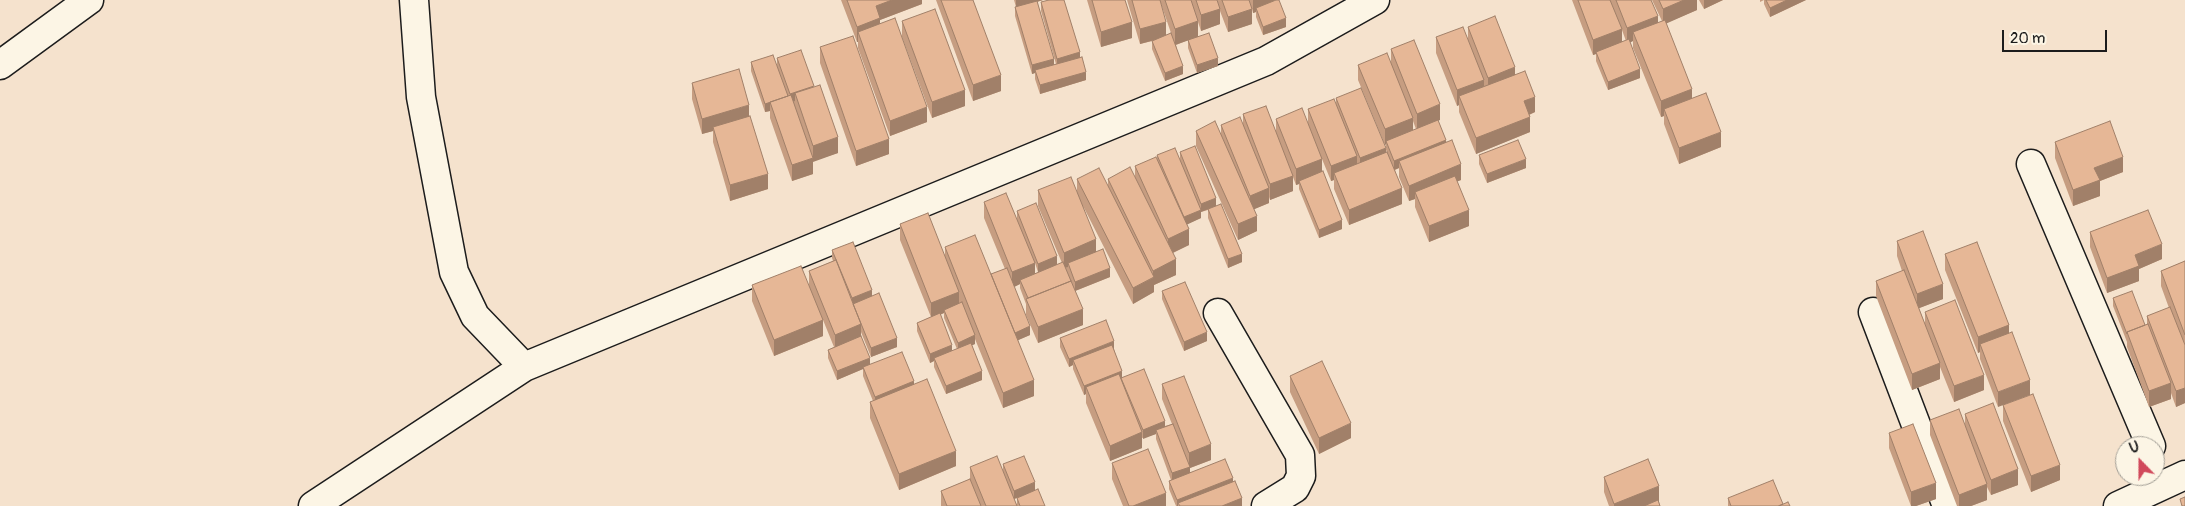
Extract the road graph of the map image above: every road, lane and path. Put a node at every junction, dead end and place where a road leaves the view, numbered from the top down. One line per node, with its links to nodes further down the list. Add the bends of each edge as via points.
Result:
1 (89, 0): 4 (street)
2 (414, 0): 8 (street, via 421,96 454,272 475,316)
3 (1375, 0): 8 (street, via 1266,61)
4 (0, 65)
5 (2031, 164): 9 (street)
6 (1873, 312): 14 (street)
7 (1218, 313): 13 (street, via 1300,455 1301,476 1294,488)
8 (524, 367): 12 (street)
9 (2147, 436)
10 (2165, 466): 11 (street)
11 (2176, 478): 15 (street)
12 (313, 506)
13 (1266, 506)
14 (1947, 506)
15 (2118, 506)

